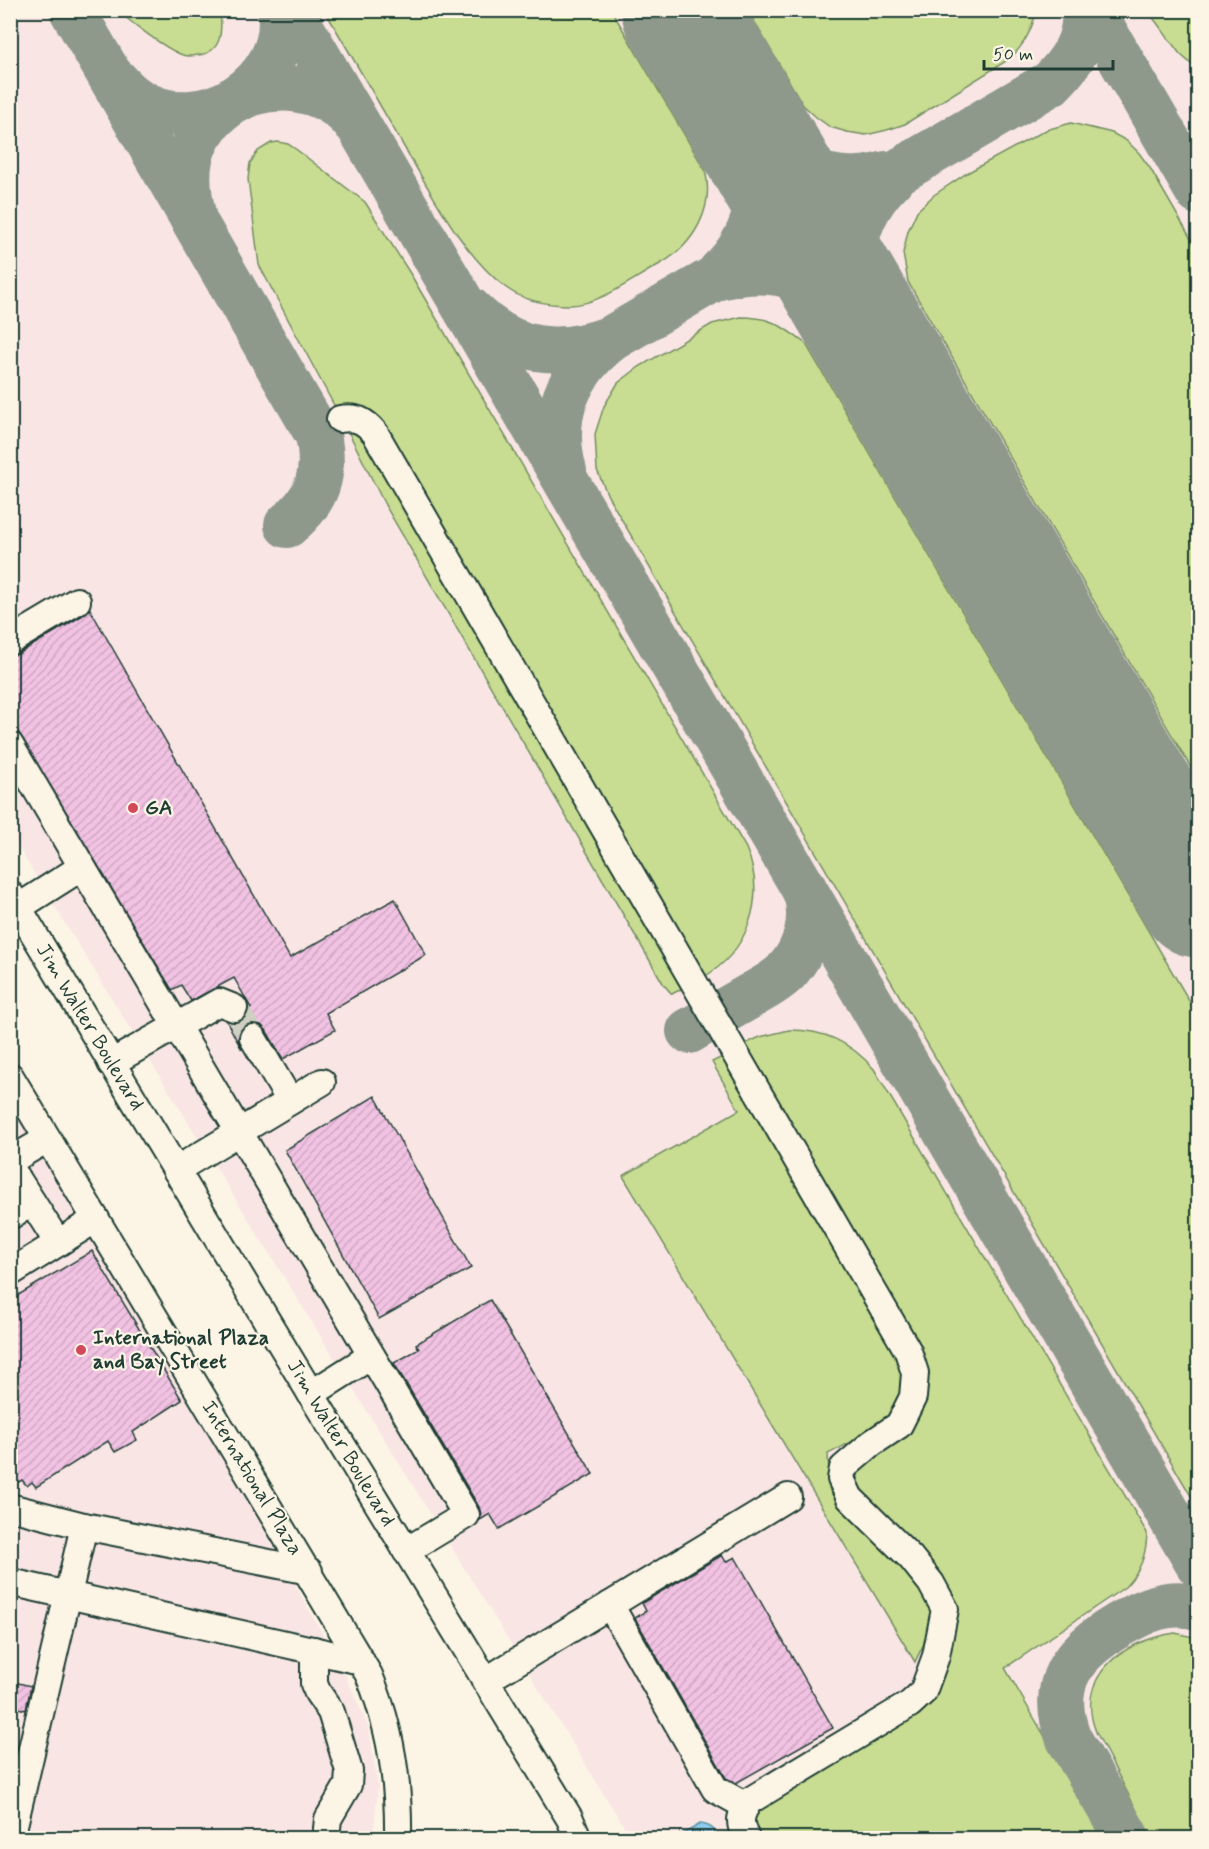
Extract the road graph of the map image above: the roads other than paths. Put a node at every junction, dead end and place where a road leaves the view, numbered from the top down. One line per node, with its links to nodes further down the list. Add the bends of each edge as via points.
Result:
1 (340, 419): 38 (street, via 358,419 375,433 908,1351 915,1373 913,1397 899,1425 843,1468 841,1479 850,1498 931,1583 945,1609 936,1656 923,1692 910,1704 749,1800)
2 (77, 601): 3 (street)
3 (10, 641)
4 (10, 745): 5 (street)
5 (82, 867): 6 (street); 8 (street)
6 (15, 900): 10 (street, Jim Walter Boulevard)
7 (234, 1008): 8 (street, via 219,1002)
8 (176, 1026): 10 (street); 14 (street)
9 (253, 1038): 13 (street)
10 (111, 1063): 18 (street, Jim Walter Boulevard)
11 (10, 1076): 15 (street, International Plaza)
12 (322, 1082): 13 (street)
13 (290, 1101): 14 (street)
14 (240, 1131): 18 (street); 24 (street)
15 (47, 1139): 16 (street); 21 (street, International Plaza)
16 (10, 1161)
17 (10, 1167): 19 (street)
18 (176, 1170): 25 (street, Jim Walter Boulevard)
19 (32, 1202): 20 (street); 22 (street)
20 (10, 1216)
21 (96, 1219): 22 (street); 30 (street, International Plaza)
22 (58, 1243): 23 (street)
23 (10, 1273)
24 (371, 1356): 25 (street); 29 (street, via 466,1515)
25 (310, 1394): 29 (street, Jim Walter Boulevard)
26 (788, 1497): 33 (street)
27 (10, 1507): 28 (street)
28 (84, 1526): 30 (street); 32 (street)
29 (406, 1551): 36 (street, Jim Walter Boulevard)
30 (309, 1571): 35 (street, International Plaza)
31 (10, 1582): 32 (street)
32 (68, 1596): 34 (street); 37 (street)
33 (610, 1605): 36 (street); 38 (street, via 715,1789)
34 (314, 1650): 35 (street); 42 (street, via 314,1684 331,1712 349,1771 348,1785 328,1819)
35 (361, 1661): 40 (street, International Plaza, via 382,1704 398,1790)
36 (485, 1681): 43 (street, Jim Walter Boulevard, via 570,1819)
37 (15, 1805): 41 (street)
38 (746, 1806): 39 (street, via 741,1813)
39 (742, 1837)
40 (399, 1838)
41 (11, 1839)
42 (326, 1839)
43 (578, 1839)

